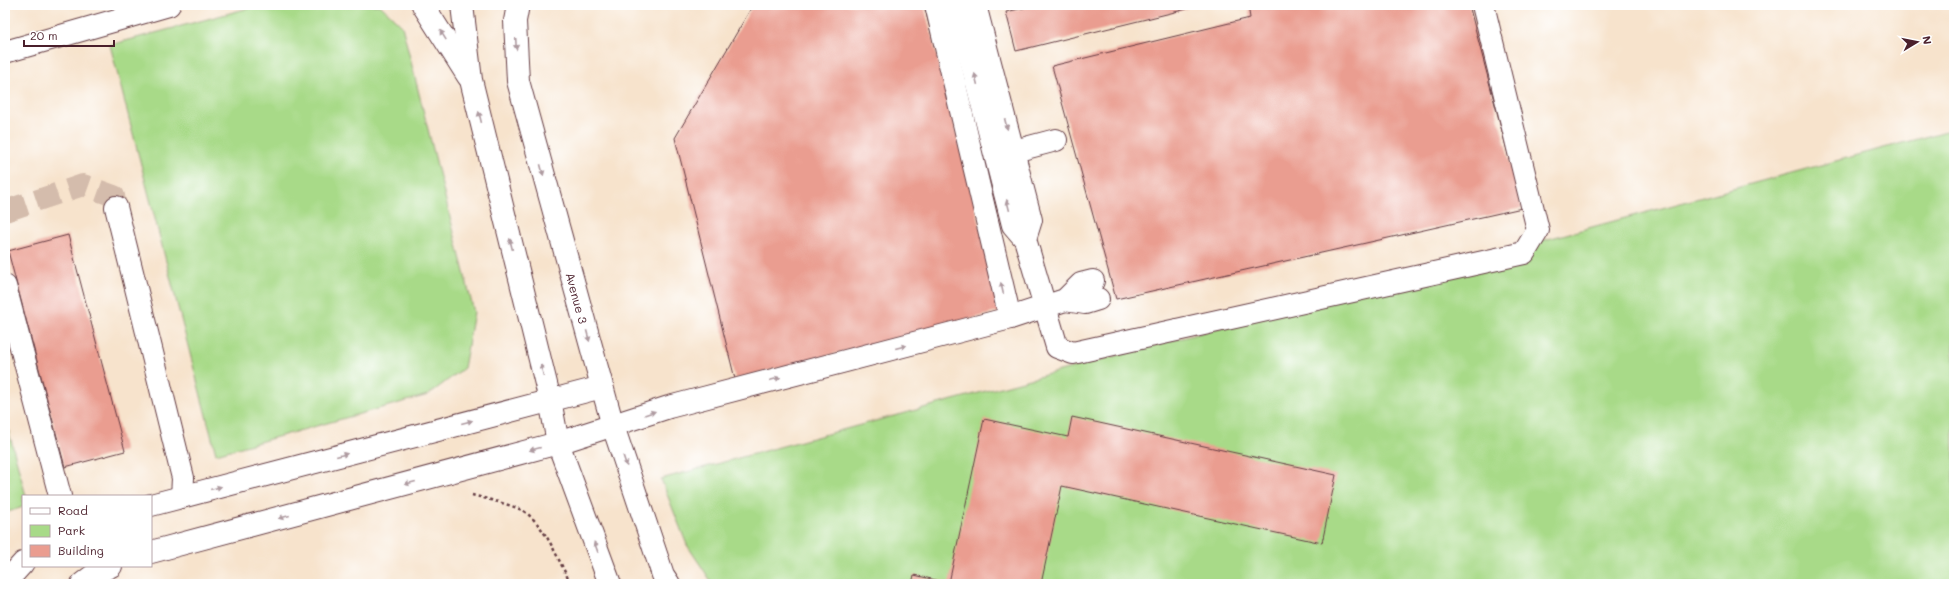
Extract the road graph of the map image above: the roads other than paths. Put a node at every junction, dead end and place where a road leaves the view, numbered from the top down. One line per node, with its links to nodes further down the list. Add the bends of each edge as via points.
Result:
1 (169, 5): 9 (street)
2 (423, 5): 10 (street, one-way to 2)
3 (462, 5): 10 (street)
4 (518, 5): 18 (street, Avenue 3, one-way to 18, via 515,21 518,81)
5 (936, 5): 17 (street, one-way to 5)
6 (957, 5): 12 (street, one-way to 6)
7 (975, 5): 12 (street, one-way to 12)
8 (1483, 5): 16 (street, via 1538,230 1524,253 1073,353 1056,347)
9 (5, 52)
10 (471, 80): 19 (street, one-way to 10)
11 (1056, 140): 12 (street)
12 (1004, 153): 16 (street, via 1031,220 1025,239)
13 (116, 207): 23 (street, via 183,478)
14 (5, 286): 22 (street)
15 (1096, 290): 16 (street, via 1081,284 1065,300)
16 (1044, 308): 17 (street)
17 (1010, 318): 20 (street, one-way to 17, via 669,407)
18 (602, 387): 19 (street); 20 (street, Avenue 3)
19 (550, 400): 21 (street); 23 (street, one-way to 19)
20 (613, 426): 21 (street); 31 (street, Avenue 3, one-way to 31, via 663,575)
21 (558, 443): 25 (street, one-way to 25); 30 (street, one-way to 21)
22 (60, 495)
23 (182, 496): 24 (street)
24 (152, 505)
25 (152, 552)
26 (22, 564): 28 (street)
27 (109, 567): 29 (street)
28 (5, 583)
29 (82, 584)
30 (610, 584)
31 (669, 584)

